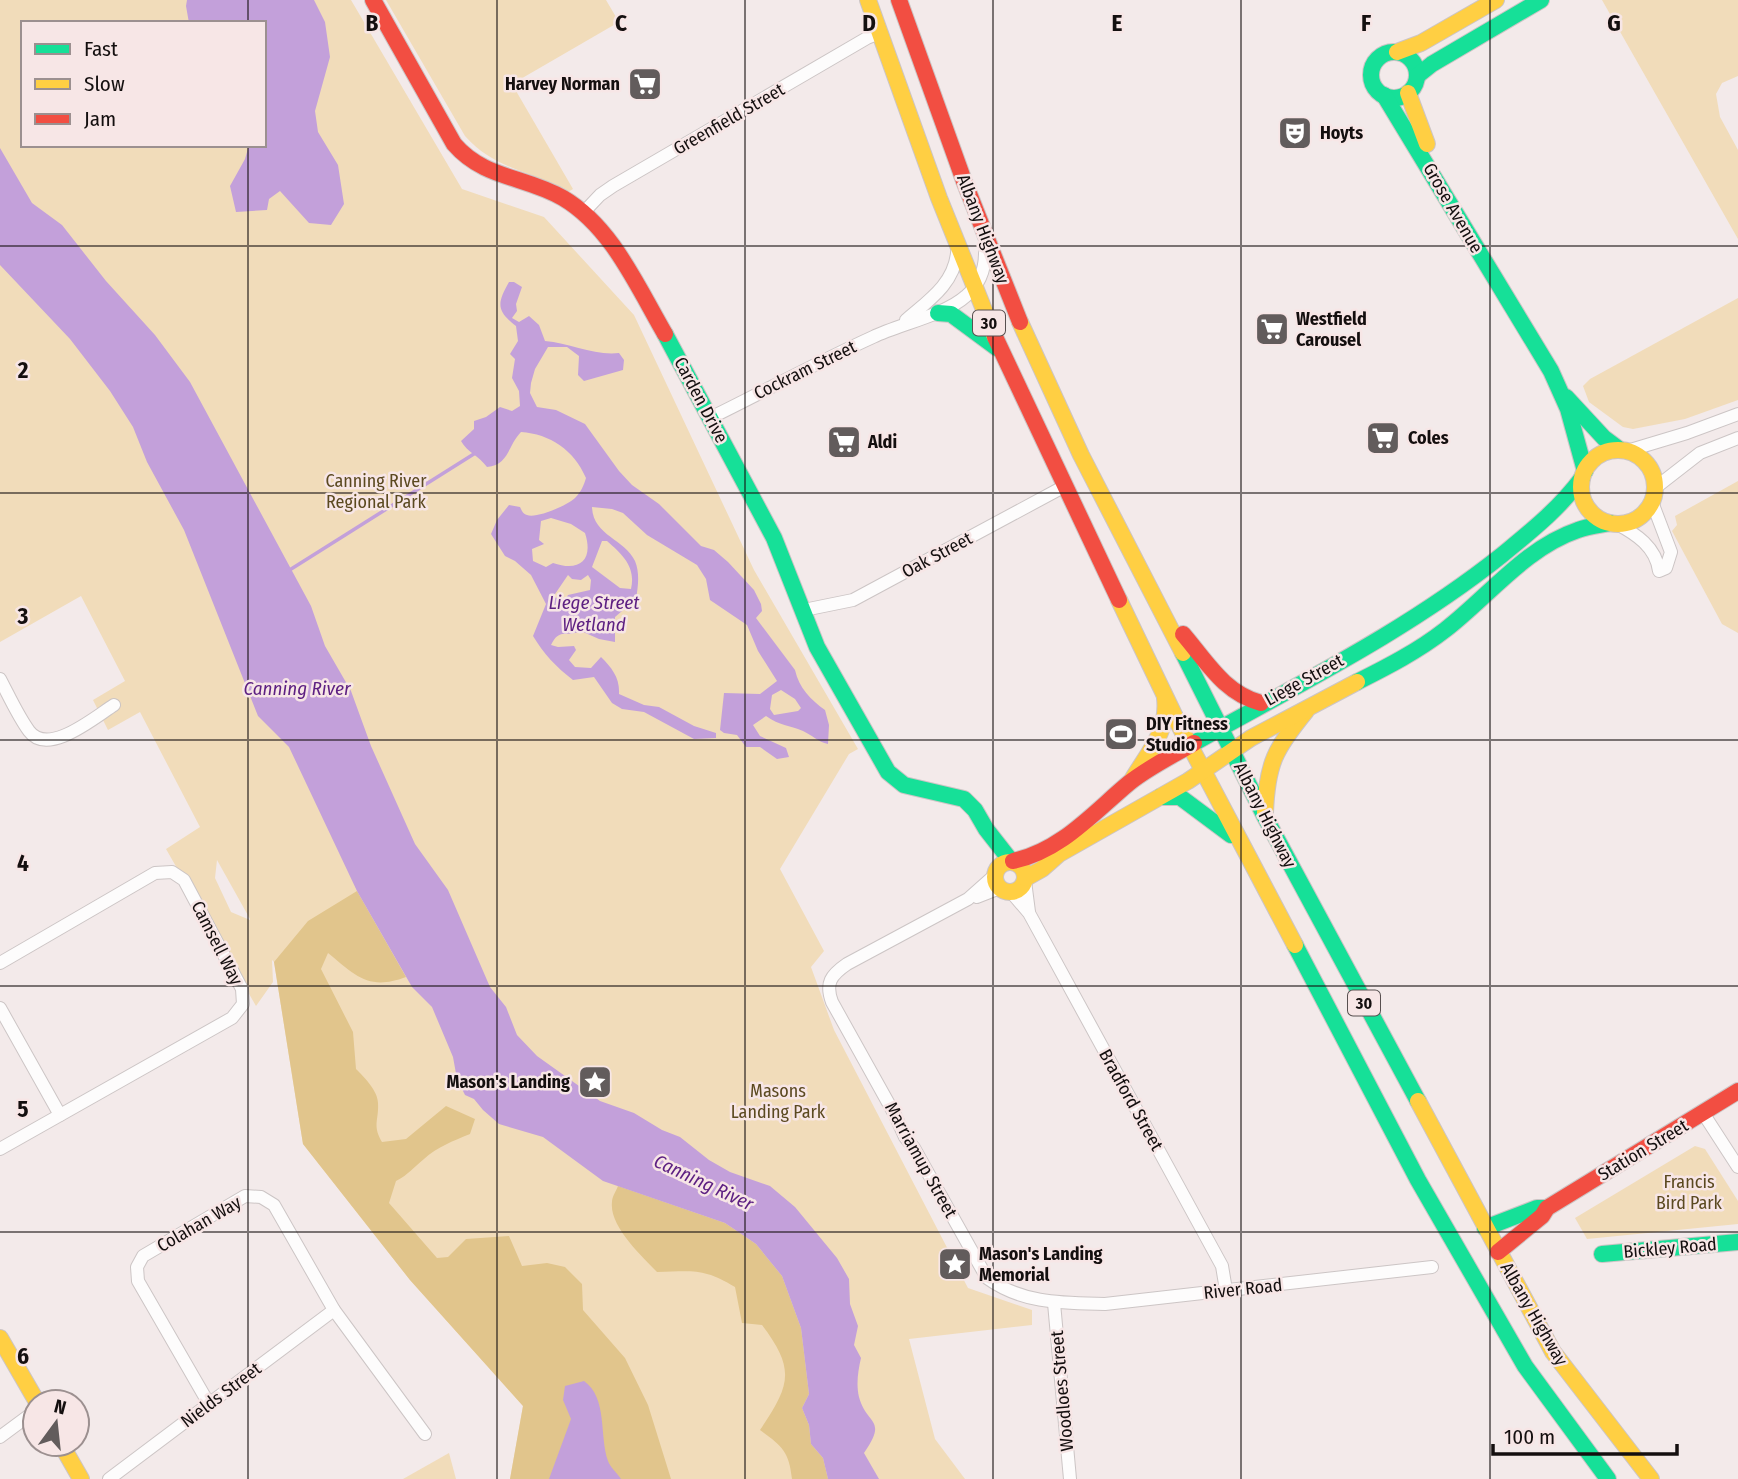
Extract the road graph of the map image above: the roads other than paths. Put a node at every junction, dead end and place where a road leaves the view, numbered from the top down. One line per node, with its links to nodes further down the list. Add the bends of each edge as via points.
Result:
1 (373, 0): 11 (main road, Carden Drive, via 465,157 490,172 544,188)
2 (868, 0): 6 (main road, Albany Highway / 30)
3 (899, 0): 12 (main road, Albany Highway / 30)
4 (1496, 0): 7 (main road)
5 (1541, 0): 8 (main road)
6 (880, 33): 11 (street, Greenfield Street, via 613,186); 13 (main road, Albany Highway / 30)
7 (1397, 52): 8 (main road, via 1412,60); 10 (main road, via 1384,54 1372,66 1372,83)
8 (1417, 76): 9 (main road)
9 (1408, 93): 10 (main road, via 1392,98); 16 (main road, Grose Avenue, via 1423,136 1520,305)
10 (1384, 95): 16 (main road, Grose Avenue)
11 (583, 213): 21 (main road, Carden Drive, via 612,246)
12 (985, 238): 14 (street, via 985,266); 28 (main road, Albany Highway / 30, via 1047,383)
13 (957, 246): 14 (main road, Albany Highway / 30); 17 (street, Cockram Street, via 954,270 947,282)
14 (978, 280): 15 (street, Cockram Street, via 966,297); 18 (main road, Albany Highway / 30)
15 (938, 313): 17 (street, Cockram Street); 18 (main road, via 951,314)
16 (1522, 320): 19 (main road, Grose Avenue)
17 (901, 325): 21 (street, Cockram Street)
18 (1001, 351): 25 (main road, Albany Highway / 30)
19 (1561, 391): 23 (main road, Grose Avenue, via 1604,438); 24 (main road, Grose Avenue)
20 (1738, 414): 23 (street)
21 (710, 418): 29 (main road, Carden Drive, via 774,538)
22 (1738, 438): 26 (street, via 1700,453)
23 (1623, 450): 24 (main road, via 1599,455); 26 (main road, via 1646,461 1653,474)
24 (1583, 475): 27 (main road, via 1587,506); 32 (main road, Liege Street, via 1546,519 1460,588 1384,637)
25 (1065, 486): 29 (street, Oak Street, via 853,600); 31 (main road, Albany Highway / 30)
26 (1654, 495): 27 (main road, via 1638,518); 27 (street, via 1671,552 1666,568 1659,571 1651,549)
27 (1613, 523): 34 (main road, Liege Street, via 1592,525 1559,538 1527,558 1445,630 1379,673)
28 (1156, 605): 32 (main road, via 1236,694); 35 (main road, Albany Highway / 30)
29 (804, 610): 43 (main road, Carden Drive, via 817,647 888,772 904,785 964,799 986,830)
30 (0, 679): 33 (street, via 31,734 45,741 60,739)
31 (1164, 694): 36 (main road, Albany Highway / 30); 39 (main road, via 1165,725)
32 (1261, 704): 35 (main road, Liege Street)
33 (114, 705)
34 (1306, 711): 37 (main road, Liege Street); 41 (main road, via 1270,759)
35 (1221, 728): 36 (main road, Liege Street); 37 (main road, Albany Highway / 30)
36 (1190, 746): 38 (main road, Albany Highway / 30); 39 (main road, Liege Street)
37 (1232, 751): 38 (main road, Liege Street); 41 (main road, Albany Highway / 30)
38 (1203, 771): 40 (main road, Liege Street); 42 (main road, Albany Highway / 30)
39 (1132, 780): 43 (main road, Liege Street, via 1094,815)
40 (1160, 797): 42 (main road, via 1180,797); 44 (main road, Liege Street, via 1059,854)
41 (1265, 817): 55 (main road, Albany Highway / 30)
42 (1240, 841): 70 (main road, Albany Highway / 30, via 1418,1180 1525,1366)
43 (1004, 874): 44 (main road, Liege Street, via 1017,890); 44 (main road, via 1020,864); 45 (street, Bradford Street); 47 (street, Liege Street, via 968,900 847,964)
44 (1025, 879): 45 (street, Bradford Street)
45 (1029, 913): 60 (street, Bradford Street, via 1222,1266)
46 (0, 963): 51 (street, Camsell Way, via 155,873 172,872 184,880 242,989 243,1004 232,1018)
47 (831, 978): 61 (street, Marriamup Street, via 828,992 832,1002 987,1278 1019,1296)
48 (0, 1008): 51 (street)
49 (1738, 1091): 50 (main road, Station Street)
50 (1703, 1113): 53 (street); 54 (main road, Station Street)
51 (60, 1115): 52 (street, Camsell Way)
52 (0, 1149)
53 (1738, 1167)
54 (1547, 1208): 55 (main road, Station Street); 57 (main road, Station Street)
55 (1485, 1228): 57 (main road, Albany Highway / 30)
56 (1738, 1242): 58 (main road, Bickley Road)
57 (1498, 1252): 74 (main road, Albany Highway / 30, via 1553,1352)
58 (1602, 1254)
59 (1432, 1267): 60 (street, River Road)
60 (1226, 1290): 61 (street, River Road, via 1105,1304)
61 (1054, 1303): 73 (street, Woodloes Street)
62 (334, 1310): 65 (street, Nields Street); 65 (street, Colahan Way, via 274,1205 261,1197 245,1196 143,1256 137,1267 138,1281); 67 (street, Colahan Way)
63 (0, 1338): 64 (main road)
64 (29, 1388)
65 (208, 1405): 72 (street, Nields Street)
66 (21, 1421): 68 (street)
67 (425, 1434)
68 (0, 1437)
69 (69, 1458): 71 (main road)
70 (1601, 1477)
71 (81, 1479)
72 (109, 1479)
73 (1070, 1479)
74 (1651, 1479)

